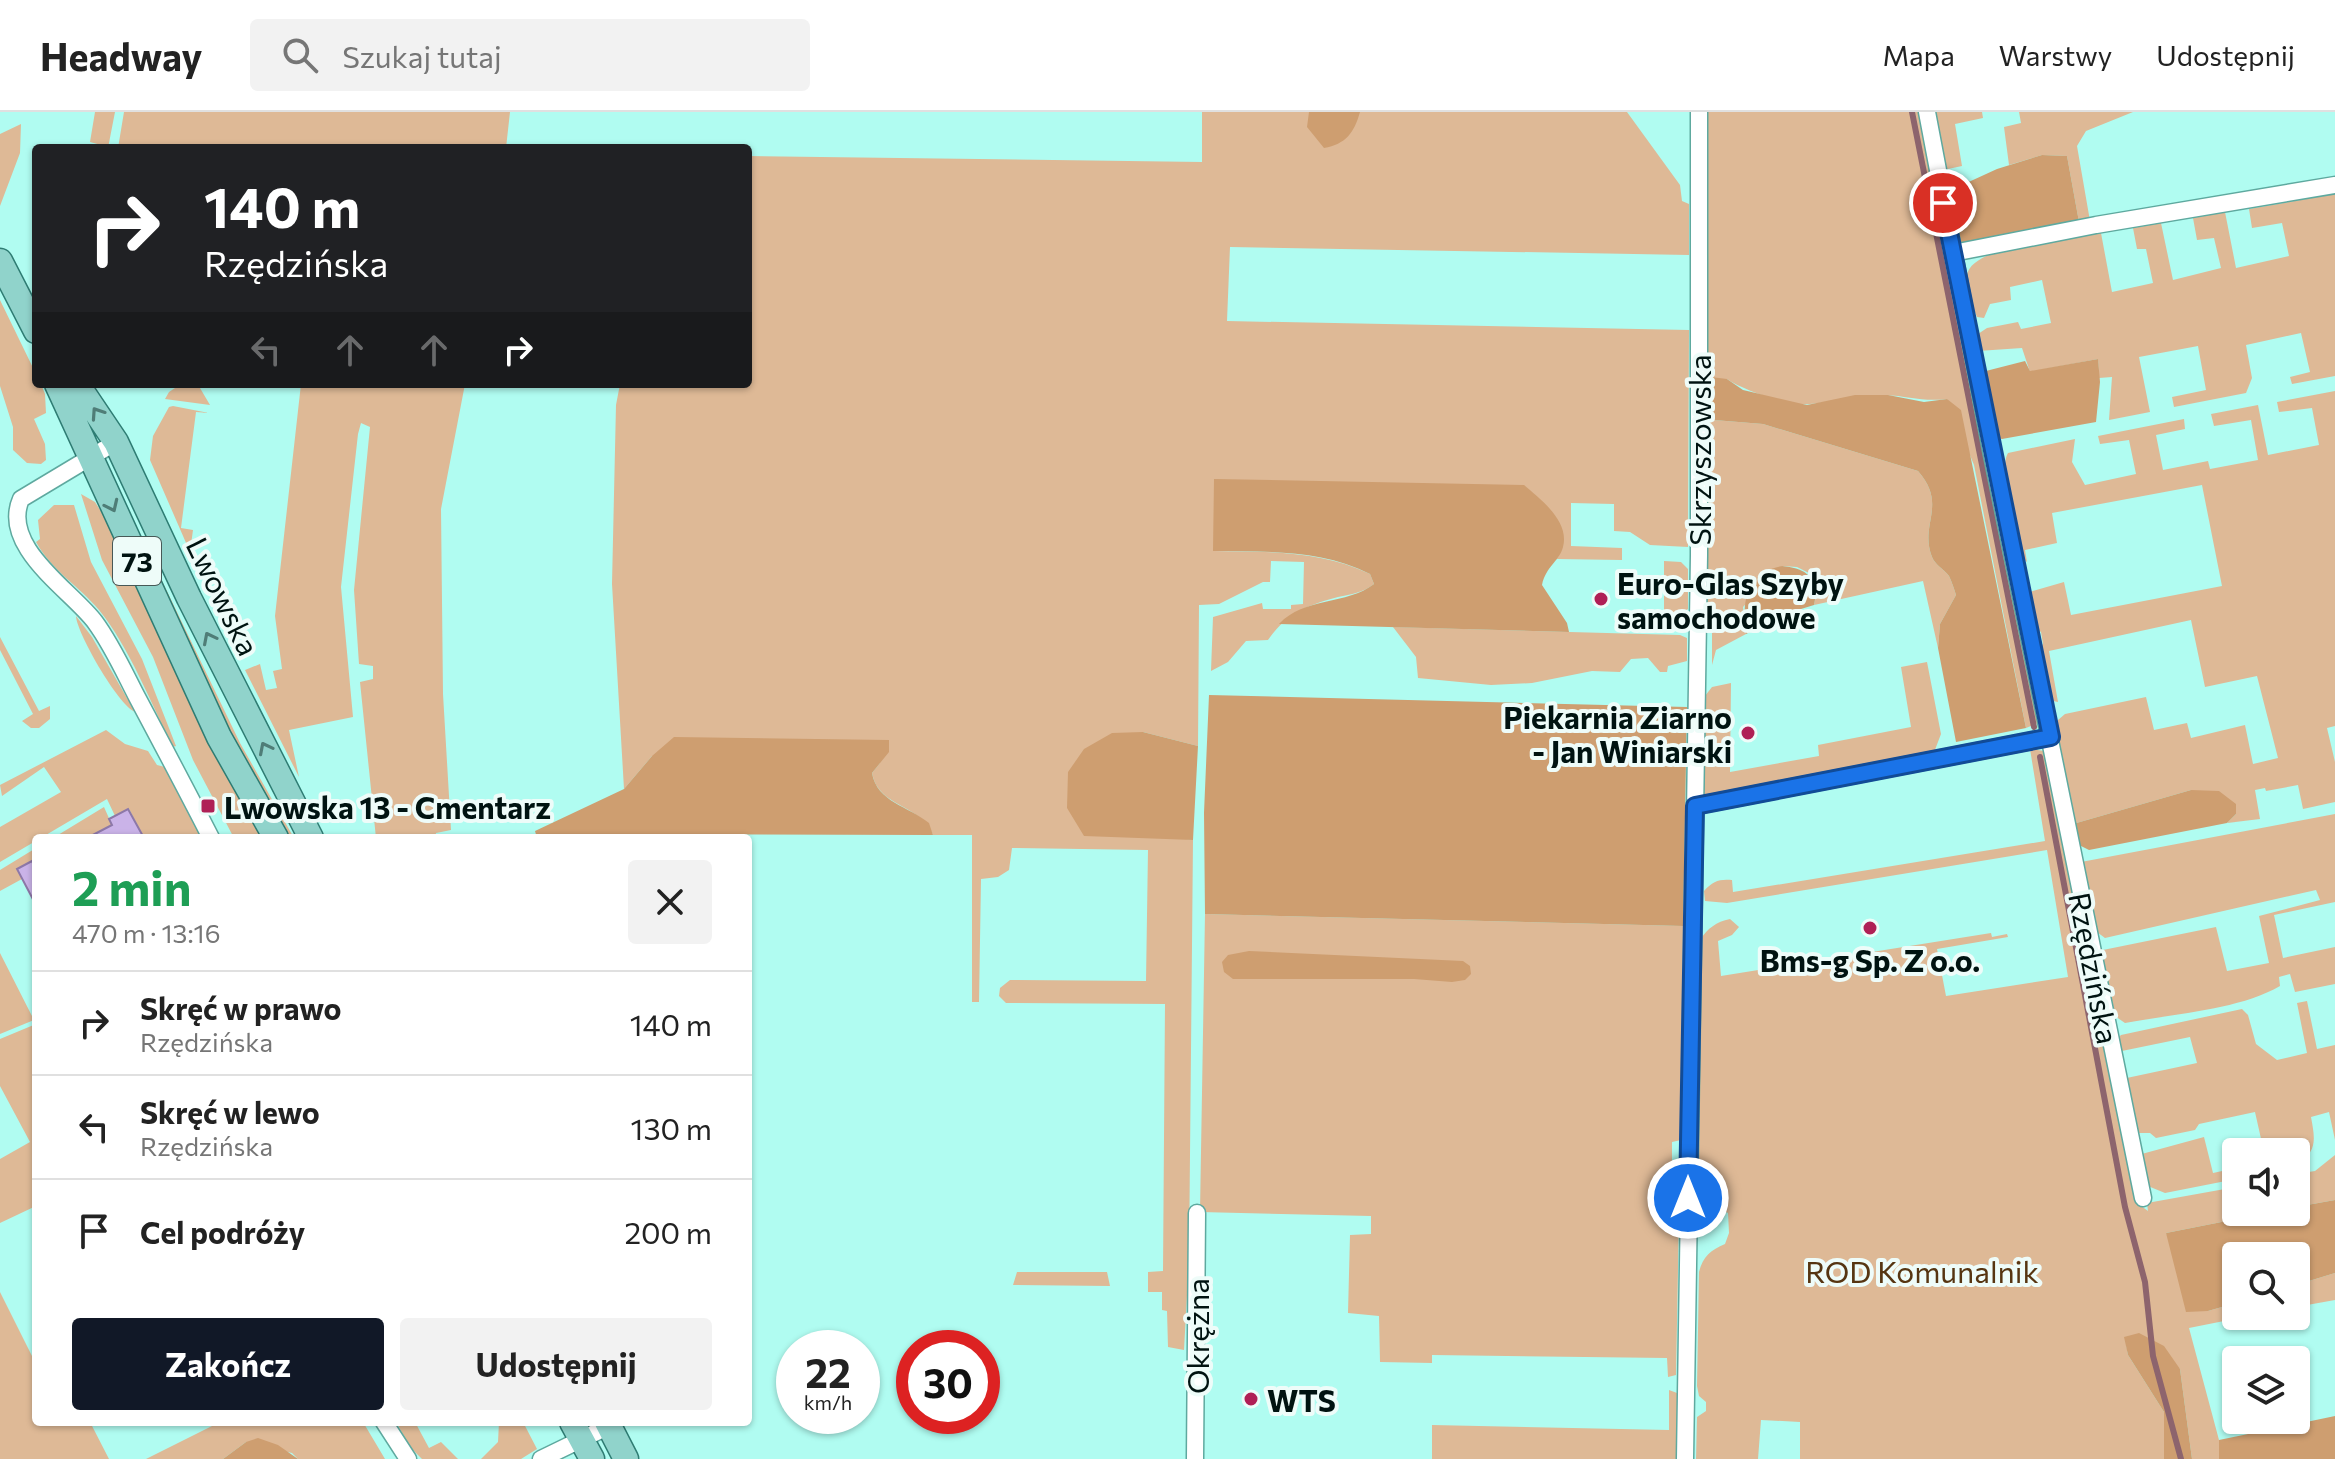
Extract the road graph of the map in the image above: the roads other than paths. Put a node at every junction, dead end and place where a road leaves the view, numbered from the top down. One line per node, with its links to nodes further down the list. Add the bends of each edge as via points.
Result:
1 (1699, 112): 12 (street, Skrzyszowska)
2 (1927, 112): 4 (street, Rzędzińska)
3 (2335, 185): 4 (street)
4 (1953, 253): 11 (street, Rzędzińska)
5 (0, 261): 6 (main road)
6 (32, 321)
7 (59, 388): 10 (main road, Lwowska / 73)
8 (80, 388): 9 (main road, Lwowska / 73, one-way to 8)
9 (116, 442): 10 (street); 15 (main road, Lwowska / 73, one-way to 9)
10 (88, 457): 13 (street, via 21,499 16,512 19,529 36,563 82,607 105,638); 14 (main road, Lwowska / 73, one-way to 14, via 219,737)
11 (2051, 737): 12 (street); 16 (street, Rzędzińska)
12 (1695, 806): 26 (street, Skrzyszowska)
13 (209, 834)
14 (274, 834)
15 (309, 834)
16 (2143, 1198)
17 (1197, 1213): 25 (street, Okrężna)
18 (387, 1426): 22 (street)
19 (605, 1426): 21 (street)
20 (609, 1426): 24 (main road)
21 (582, 1440): 23 (street)
22 (408, 1459)
23 (541, 1459)
24 (626, 1459)
25 (1195, 1459)
26 (1685, 1459)

